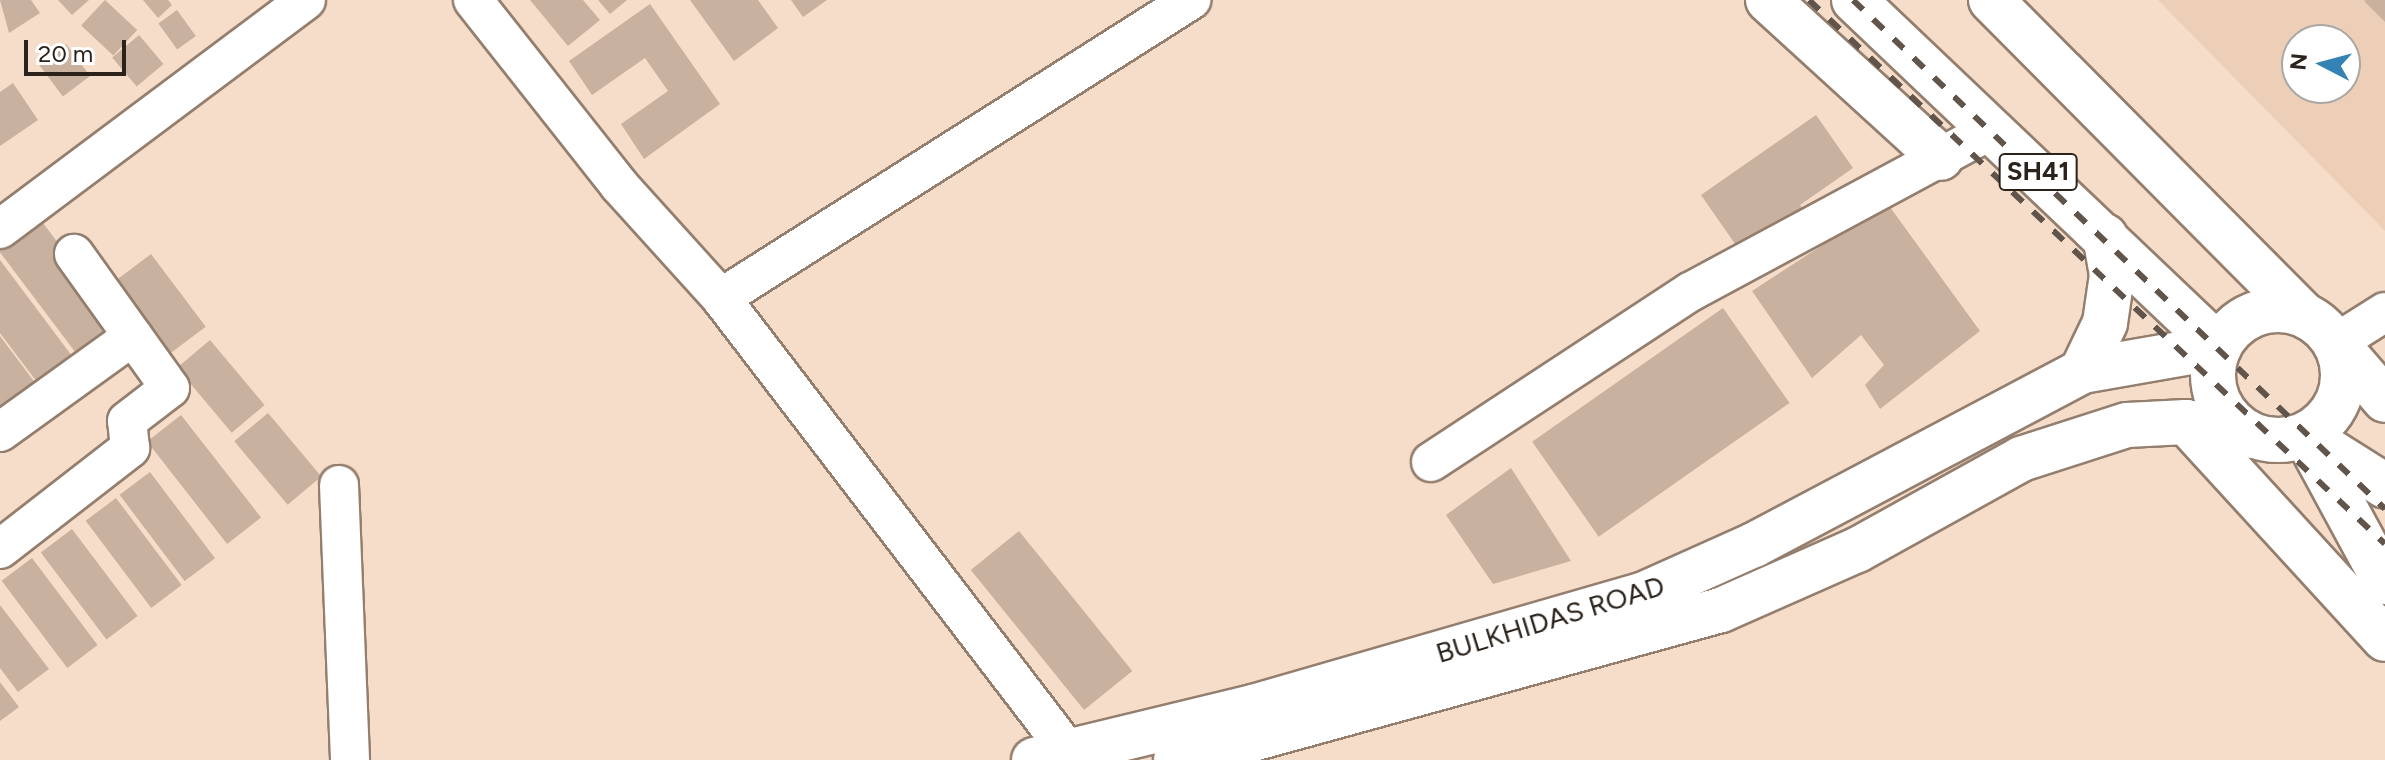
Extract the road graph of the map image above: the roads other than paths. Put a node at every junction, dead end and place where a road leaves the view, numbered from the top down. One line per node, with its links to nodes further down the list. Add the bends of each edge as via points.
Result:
1 (306, 0): 9 (street)
2 (473, 0): 12 (street, via 619,185)
3 (1191, 0): 12 (street)
4 (1768, 0): 8 (main road)
5 (1854, 0): 7 (main road, SH41)
6 (1991, 0): 14 (main road, via 2103,105)
7 (1993, 129): 8 (street); 10 (main road, SH41)
8 (1941, 158): 24 (street, via 1690,292)
9 (4, 216)
10 (2105, 237): 17 (main road, SH41); 18 (main road, via 2112,275 2105,323)
11 (74, 254): 15 (street)
12 (721, 298): 30 (street)
13 (2385, 312): 16 (street)
14 (2303, 314): 16 (main road); 17 (main road, via 2255,314)
15 (133, 336): 21 (street); 27 (street, via 170,388 127,421 130,448)
16 (2336, 343): 19 (main road); 23 (main road, via 2341,396)
17 (2219, 347): 18 (main road, BULKHIDAS ROAD); 22 (main road, via 2216,399)
18 (2082, 371): 30 (main road, BULKHIDAS ROAD, via 1754,545 1642,595)
19 (2385, 400)
20 (2186, 422): 22 (main road); 29 (main road); 32 (main road, via 2127,425 2021,459 1857,550 1721,610)
21 (0, 432)
22 (2252, 436): 23 (main road, via 2279,442)
23 (2306, 436): 26 (main road); 28 (main road)
24 (1431, 462)
25 (339, 485): 31 (street)
26 (2385, 486)
27 (0, 549)
28 (2385, 582)
29 (2385, 639)
30 (1059, 757)
31 (350, 760)
32 (1176, 760)

